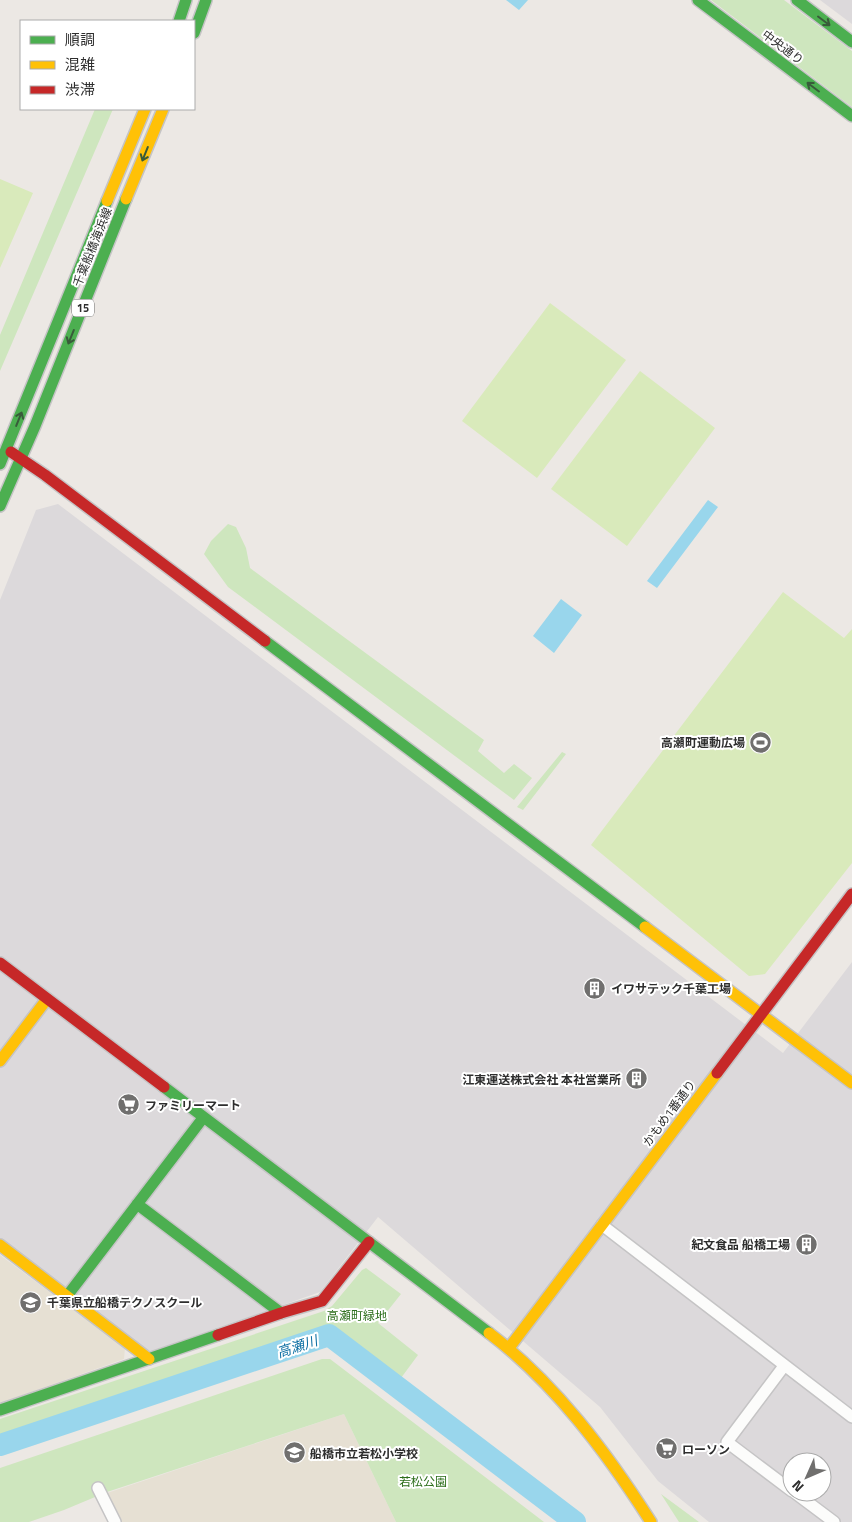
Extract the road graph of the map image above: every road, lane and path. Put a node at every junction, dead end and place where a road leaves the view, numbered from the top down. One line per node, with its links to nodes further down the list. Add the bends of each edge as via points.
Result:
1 (186, 0): 5 (street)
2 (206, 0): 6 (street)
3 (698, 0): 10 (street, 中央通り, one-way to 3)
4 (797, 0): 7 (street, one-way to 7)
5 (179, 20)
6 (195, 30)
7 (852, 42)
8 (145, 110): 11 (street, 千葉船橋海浜線 / 15, one-way to 8)
9 (163, 110): 12 (street, 千葉船橋海浜線 / 15, one-way to 12)
10 (852, 116)
11 (3, 448): 12 (street); 13 (street, 千葉船橋海浜線 / 15)
12 (22, 459): 14 (street, 千葉船橋海浜線 / 15); 18 (street)
13 (0, 464)
14 (0, 506)
15 (852, 894): 18 (street, かもめ1番通り)
16 (0, 963): 17 (street)
17 (47, 999): 19 (street); 21 (street)
18 (761, 1014): 20 (street); 23 (street, かもめ1番通り)
19 (0, 1061)
20 (852, 1082)
21 (203, 1118): 22 (street); 24 (street)
22 (137, 1204): 26 (street); 27 (street)
23 (602, 1225): 28 (street, かもめ1番通り); 30 (street)
24 (369, 1242): 27 (street, via 322,1301); 28 (street)
25 (0, 1245): 26 (street)
26 (67, 1296): 29 (street)
27 (281, 1313): 29 (street)
28 (509, 1348): 37 (street, via 589,1432)
29 (149, 1358): 31 (street)
30 (784, 1366): 32 (street); 33 (street, via 727,1442)
31 (0, 1410)
32 (852, 1417)
33 (782, 1483)
34 (98, 1488): 36 (street)
35 (808, 1502): 38 (street)
36 (115, 1522)
37 (651, 1522)
38 (834, 1522)

